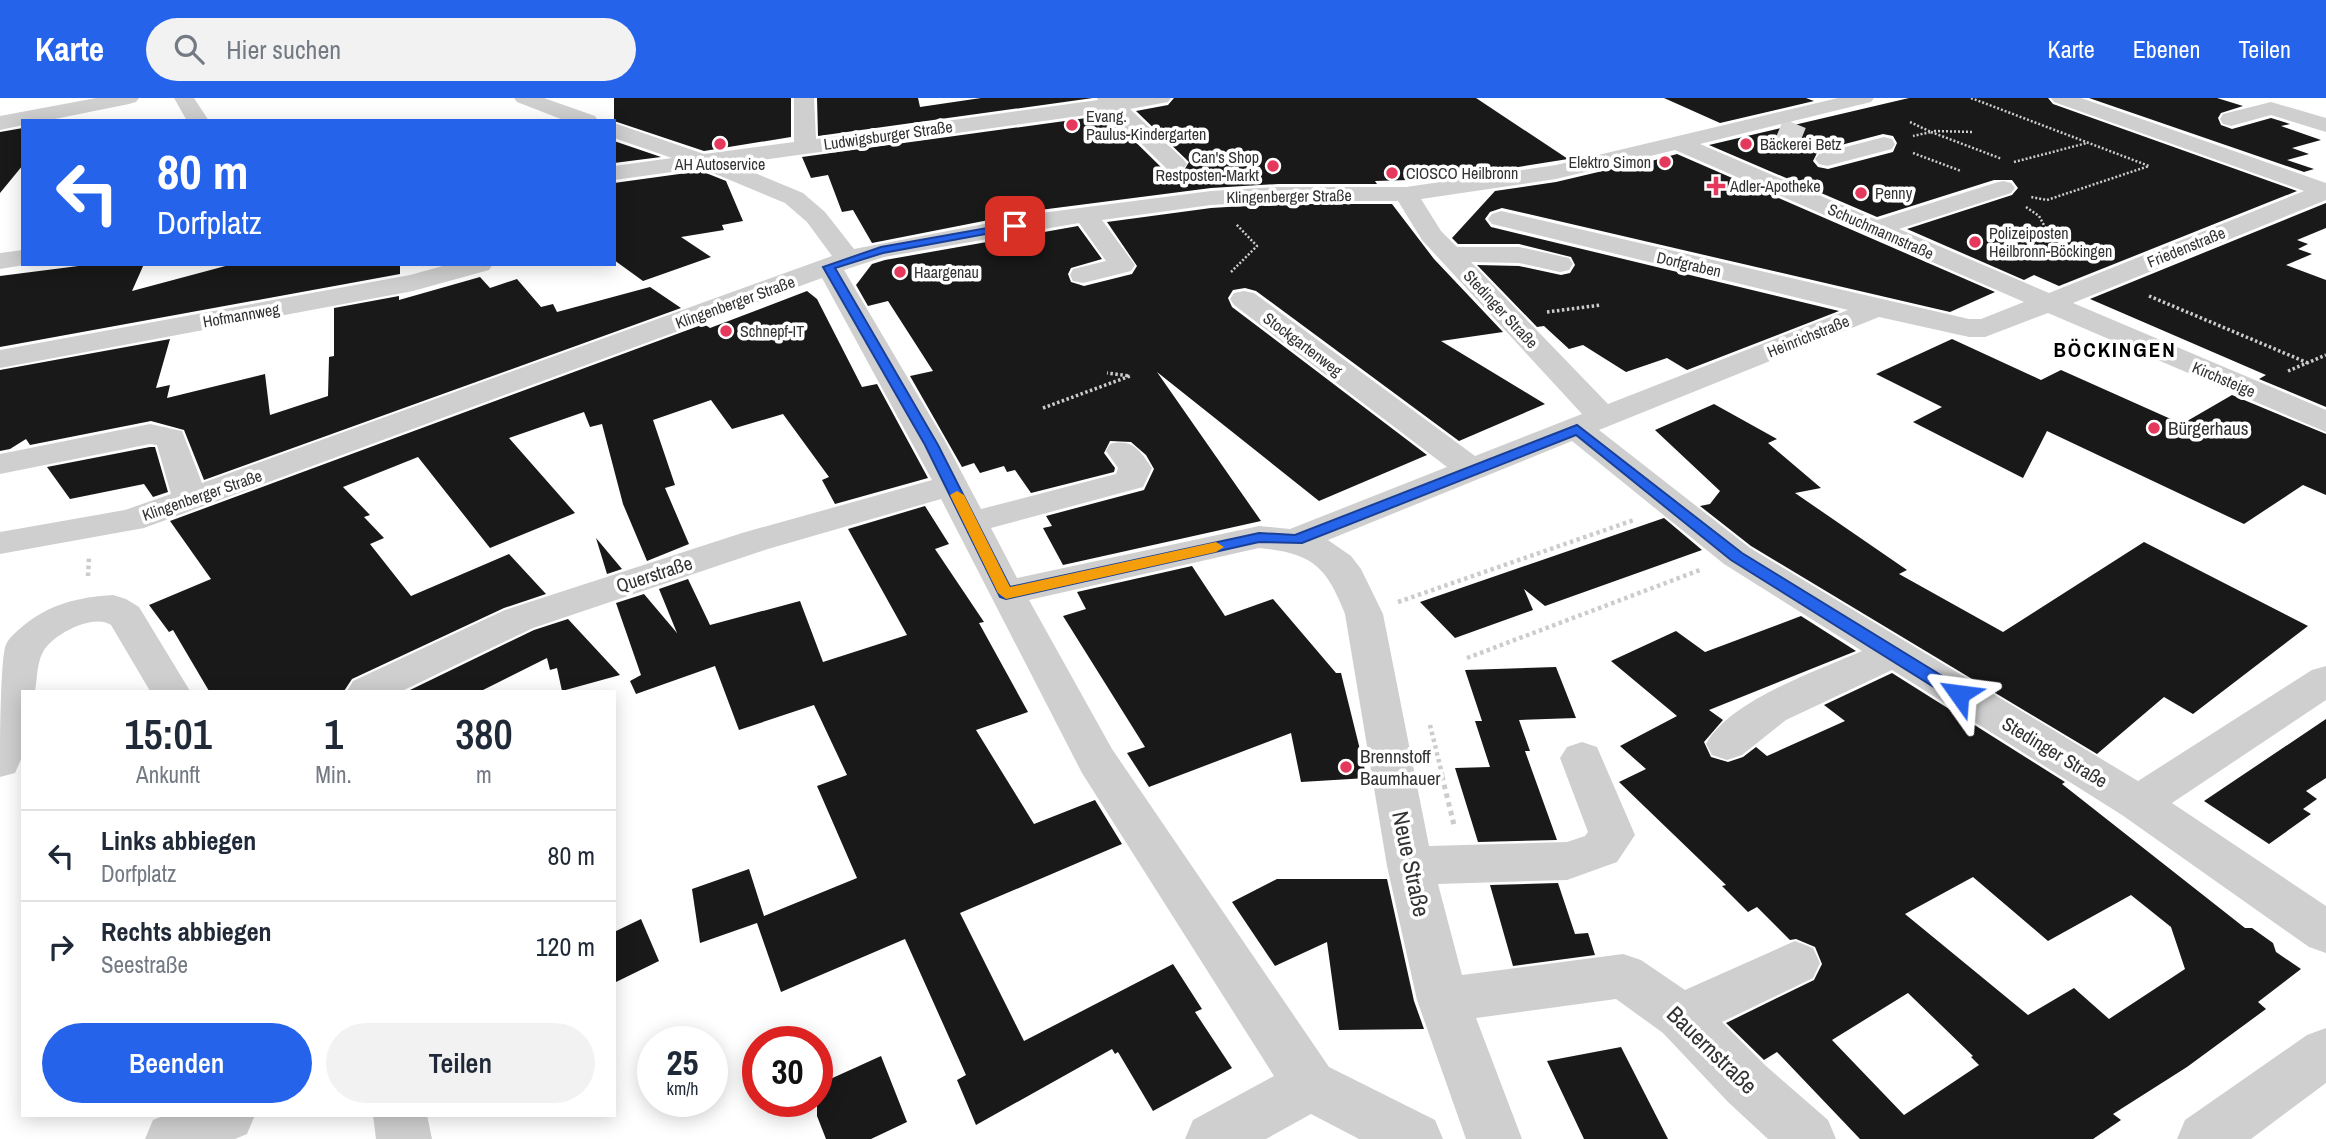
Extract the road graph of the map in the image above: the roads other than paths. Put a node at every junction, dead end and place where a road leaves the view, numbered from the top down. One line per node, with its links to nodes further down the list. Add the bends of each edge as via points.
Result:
1 (20, 98): 16 (street)
2 (129, 98): 16 (street)
3 (184, 98): 13 (street)
4 (524, 98): 14 (street)
5 (804, 98): 22 (street)
6 (997, 98): 12 (street)
7 (1161, 98): 10 (street, Ludwigsburger Straße)
8 (1864, 98): 20 (street, Klingenberger Straße, via 1770,126)
9 (2062, 98): 27 (street)
10 (1110, 101): 12 (street, Ludwigsburger Straße); 25 (street)
11 (880, 114): 19 (street)
12 (1012, 118): 19 (street, Ludwigsburger Straße)
13 (197, 119)
14 (582, 119)
15 (2231, 119): 17 (street, via 2271,108)
16 (0, 122)
17 (2326, 125)
18 (616, 131): 24 (street)
19 (889, 135): 22 (street, Ludwigsburger Straße)
20 (1678, 143): 29 (street, Klingenberger Straße, via 1556,173); 32 (street, Schuchmannstraße)
21 (1884, 144): 23 (street)
22 (805, 146): 24 (street, Ludwigsburger Straße)
23 (1826, 153)
24 (703, 161): 26 (street, Ludwigsburger Straße); 36 (street, via 794,198 816,217)
25 (1175, 164)
26 (616, 173)
27 (2326, 191): 41 (street, Friedenstraße)
28 (2013, 192): 32 (street)
29 (1406, 194): 30 (street, Klingenberger Straße, via 1211,198); 33 (street, Stedinger Straße, via 1431,235)
30 (1085, 214): 36 (street, Klingenberger Straße, via 881,250); 39 (street, via 1122,265)
31 (1501, 219): 42 (street, Dorfgraben)
32 (1877, 228): 41 (street, Schuchmannstraße)
33 (1451, 256): 37 (street, via 1508,253); 45 (street, Stedinger Straße, via 1508,317)
34 (21, 258): 35 (street)
35 (0, 261)
36 (838, 263): 49 (street); 50 (street, Klingenberger Straße)
37 (1560, 264)
38 (474, 266): 43 (street, Hofmannweg, via 413,283)
39 (1083, 275)
40 (1244, 299): 48 (street, Stockgartenweg)
41 (2045, 303): 42 (street, via 1985,328); 44 (street, Kirchsteige)
42 (1877, 308): 45 (street, Heinrichstraße)
43 (0, 359)
44 (2326, 422)
45 (1591, 424): 48 (street, Heinrichstraße); 55 (street, Stedinger Straße, via 1675,506 1737,556)
46 (1122, 451): 51 (street, via 1135,468 1131,480)
47 (0, 464): 50 (street, via 150,434 171,438)
48 (1472, 470): 52 (street, Heinrichstraße)
49 (951, 485): 51 (street); 58 (street, Querstraße, via 755,541 519,619)
50 (190, 499): 53 (street, Klingenberger Straße, via 132,520)
51 (972, 522): 54 (street)
52 (1296, 540): 54 (street, via 1259,537); 63 (street, Neue Straße, via 1339,564 1381,603)
53 (0, 544)
54 (1006, 593): 69 (street, via 1097,761)
55 (1892, 653): 59 (street, via 1771,709); 62 (street, Stedinger Straße)
56 (2326, 680): 62 (street)
57 (169, 690): 61 (street, via 125,616 113,608 86,609 53,621 24,647)
58 (369, 690)
59 (1727, 744)
60 (1582, 758): 63 (street, via 1612,835 1601,849 1567,861)
61 (0, 761)
62 (2138, 803): 64 (street, Stedinger Straße)
63 (1410, 866): 66 (street, Neue Straße)
64 (2326, 932)
65 (1795, 963): 67 (street)
66 (1443, 1000): 67 (street, Bauernstraße, via 1623,975); 76 (street, Neue Straße)
67 (1681, 1016): 77 (street, Bauernstraße)
68 (2326, 1052): 78 (street)
69 (1310, 1085): 74 (street); 75 (street)
70 (222, 1117): 72 (street)
71 (400, 1117): 73 (street)
72 (173, 1139)
73 (404, 1139)
74 (1213, 1139)
75 (1415, 1139)
76 (1494, 1139)
77 (1808, 1139)
78 (2205, 1139)

